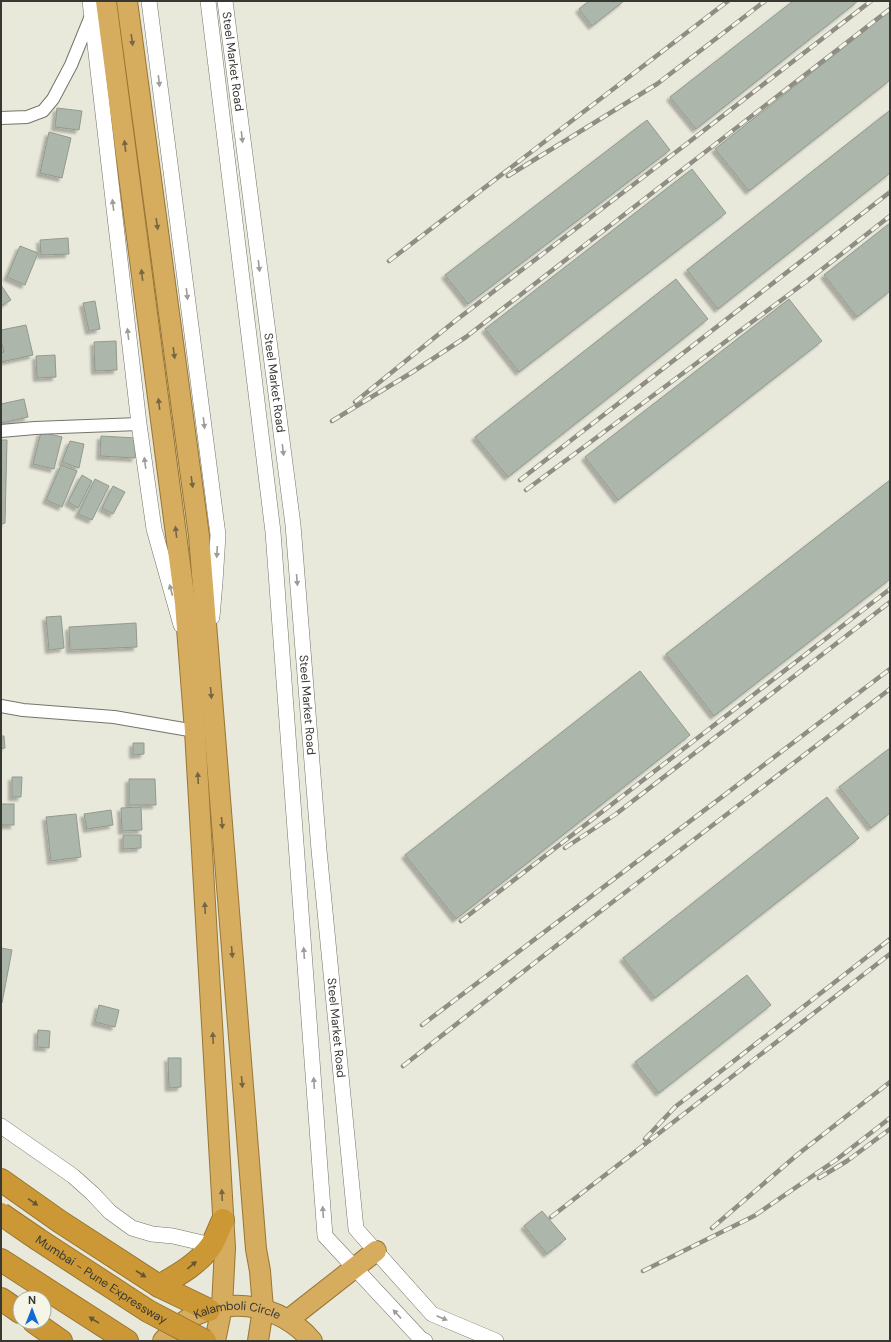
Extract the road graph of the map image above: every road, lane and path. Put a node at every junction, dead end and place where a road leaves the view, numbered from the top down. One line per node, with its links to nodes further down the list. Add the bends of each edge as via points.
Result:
1 (106, 1): 10 (highway, one-way to 1, via 186,603)
2 (127, 1): 10 (highway, one-way to 10, via 199,536)
3 (149, 1): 10 (street, one-way to 10, via 218,535 215,582)
4 (208, 1): 20 (street, Steel Market Road, one-way to 4, via 325,1236 273,532)
5 (225, 1): 18 (street, Steel Market Road, one-way to 18, via 292,525 320,858 356,1229)
6 (90, 8): 7 (street, via 71,65 53,99 43,111 26,117); 8 (street, one-way to 6)
7 (1, 118)
8 (139, 424): 9 (street); 10 (street, one-way to 8, via 154,529)
9 (1, 431)
10 (199, 654): 12 (highway); 25 (highway, one-way to 25)
11 (1, 706): 12 (street, via 122,718)
12 (195, 731): 16 (highway, one-way to 12)
13 (1, 1126): 17 (street, via 74,1176 110,1212 132,1228)
14 (1, 1180): 21 (highway, one-way to 21)
15 (1, 1214): 31 (highway, Mumbai - Pune Expressway, bridge, via 148,1311)
16 (223, 1220): 17 (highway); 24 (highway, via 225,1248)
17 (211, 1245): 21 (highway, one-way to 17, via 199,1260)
18 (376, 1251): 20 (highway); 36 (street, Steel Market Road, one-way to 36, via 432,1314)
19 (1, 1260): 29 (highway, one-way to 19)
20 (355, 1268): 26 (highway); 35 (street, Steel Market Road, one-way to 20)
21 (159, 1286): 24 (highway)
22 (1, 1299): 23 (highway)
23 (12, 1307)
24 (216, 1308): 25 (highway, Kalamboli Circle, via 247,1306); 30 (highway, Kalamboli Circle, via 187,1320); 32 (highway)
25 (263, 1309): 26 (highway, Kalamboli Circle); 33 (highway)
26 (288, 1320): 34 (highway, Kalamboli Circle)
27 (45, 1330): 28 (highway)
28 (61, 1341)
29 (127, 1341)
30 (163, 1341)
31 (205, 1341)
32 (215, 1341)
33 (258, 1341)
34 (312, 1341)
35 (425, 1341)
36 (496, 1341)

